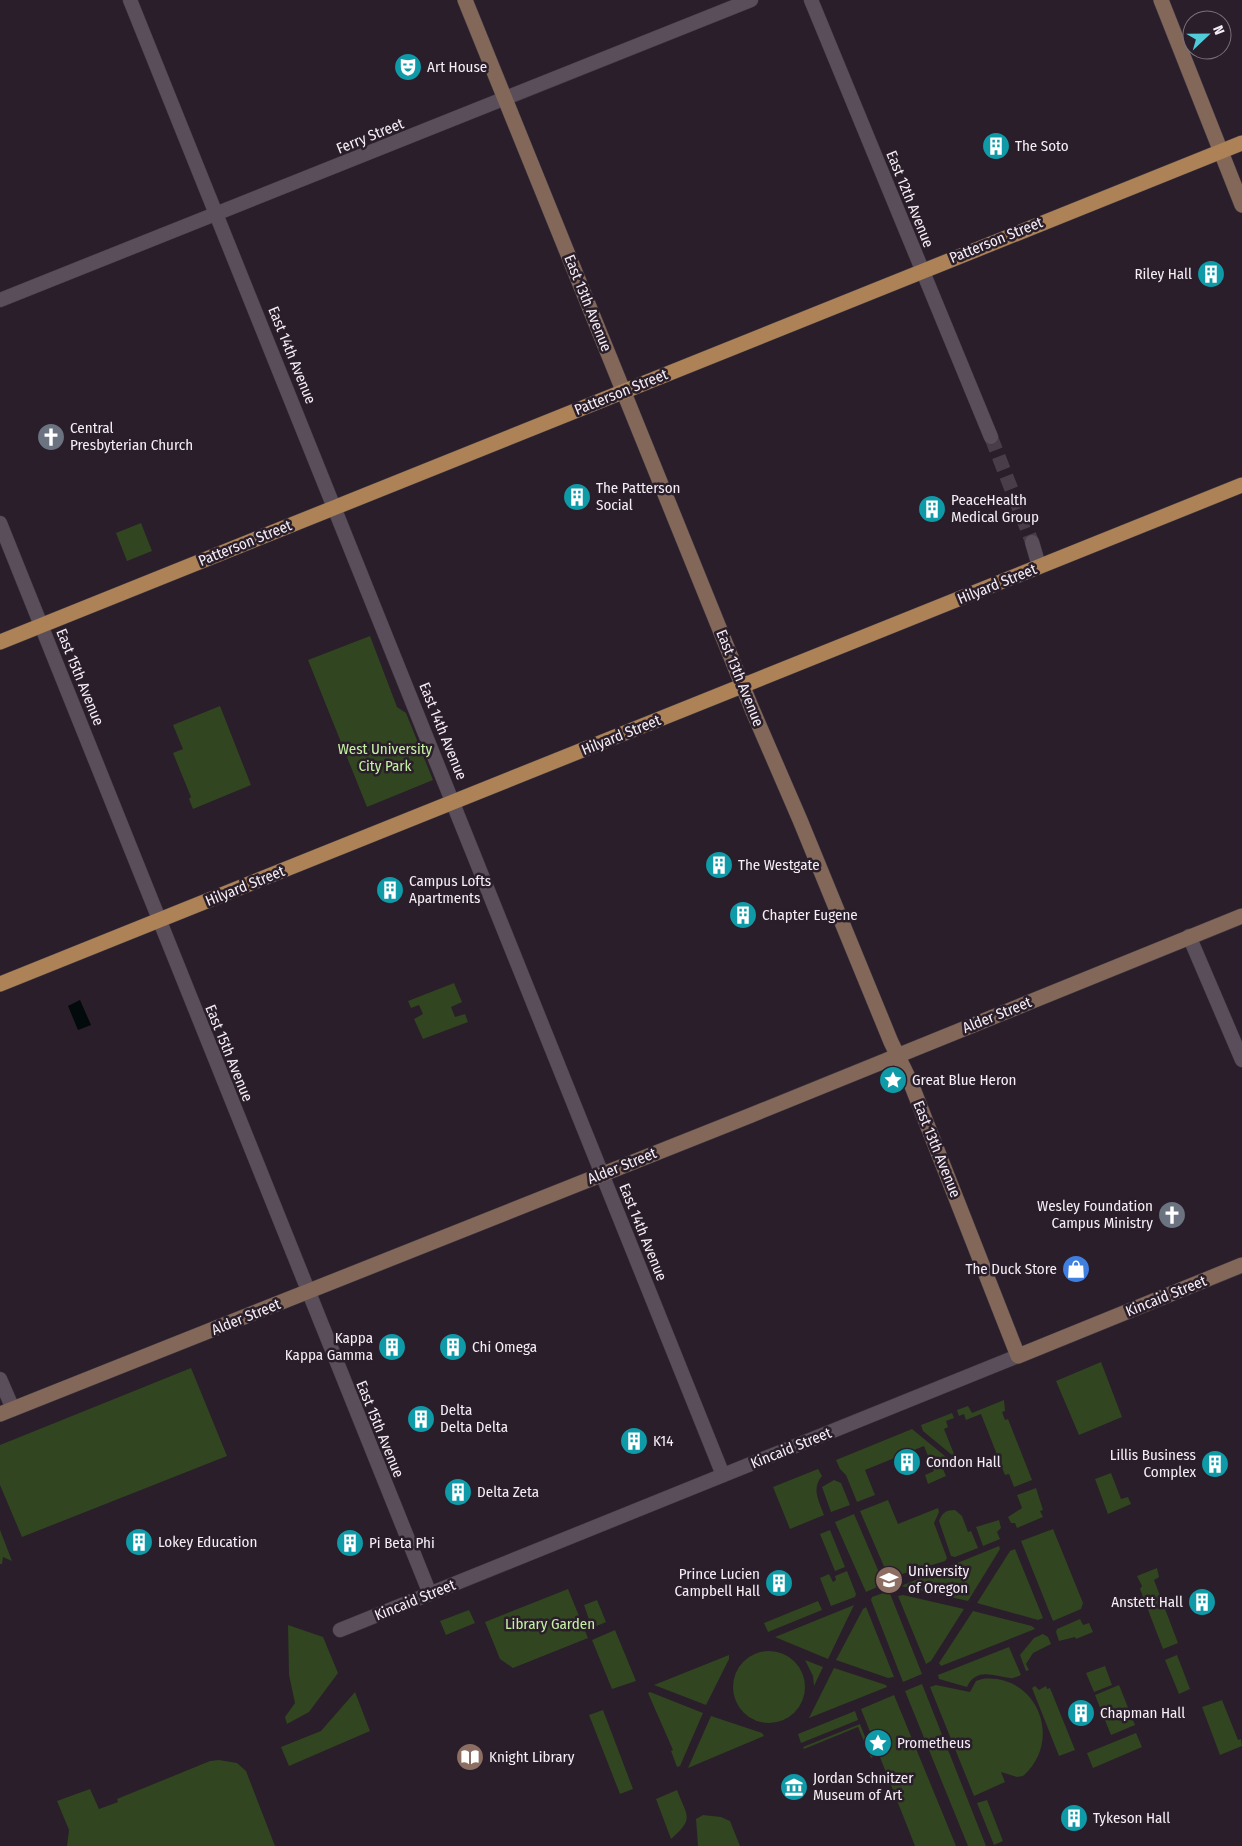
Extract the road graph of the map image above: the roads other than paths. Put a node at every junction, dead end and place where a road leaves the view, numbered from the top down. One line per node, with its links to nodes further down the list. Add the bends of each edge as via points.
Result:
1 (130, 0): 10 (street, East 14th Avenue)
2 (465, 0): 6 (street, East 13th Avenue)
3 (751, 0): 6 (street, Ferry Street)
4 (811, 0): 11 (street, East 12th Avenue)
5 (1161, 0): 8 (street)
6 (505, 99): 10 (street, Ferry Street); 13 (street, East 13th Avenue)
7 (1242, 143): 8 (main road, Patterson Street)
8 (1220, 152): 9 (street); 11 (main road, Patterson Street)
9 (1242, 205)
10 (217, 212): 12 (street, Ferry Street); 16 (street, East 14th Avenue)
11 (921, 270): 13 (main road, Patterson Street); 14 (street, East 12th Avenue)
12 (0, 300)
13 (624, 392): 16 (main road, Patterson Street); 22 (street, East 13th Avenue)
14 (991, 437)
15 (1242, 485): 19 (main road, Hilyard Street)
16 (335, 506): 20 (main road, Patterson Street); 23 (street, East 14th Avenue)
17 (0, 523): 20 (street, East 15th Avenue)
18 (1032, 542): 19 (street)
19 (1040, 566): 22 (main road, Hilyard Street)
20 (42, 626): 21 (main road, Patterson Street); 25 (street, East 15th Avenue)
21 (0, 642)
22 (743, 686): 23 (main road, Hilyard Street); 28 (street, East 13th Avenue)
23 (454, 802): 25 (main road, Hilyard Street); 30 (street, East 14th Avenue)
24 (1242, 916): 26 (street, Alder Street)
25 (159, 920): 27 (main road, Hilyard Street); 32 (street, East 15th Avenue)
26 (1190, 936): 28 (street, Alder Street); 29 (street)
27 (0, 984)
28 (898, 1056): 30 (street, Alder Street); 33 (street, East 13th Avenue)
29 (1242, 1060)
30 (602, 1174): 32 (street, Alder Street); 36 (street, East 14th Avenue)
31 (1242, 1265): 33 (street, Kincaid Street)
32 (308, 1292): 35 (street, Alder Street); 37 (street, East 15th Avenue)
33 (1018, 1356): 36 (street, Kincaid Street)
34 (0, 1379): 35 (street)
35 (6, 1411)
36 (723, 1475): 37 (street, Kincaid Street)
37 (430, 1594): 38 (street, Kincaid Street)
38 (340, 1630)

